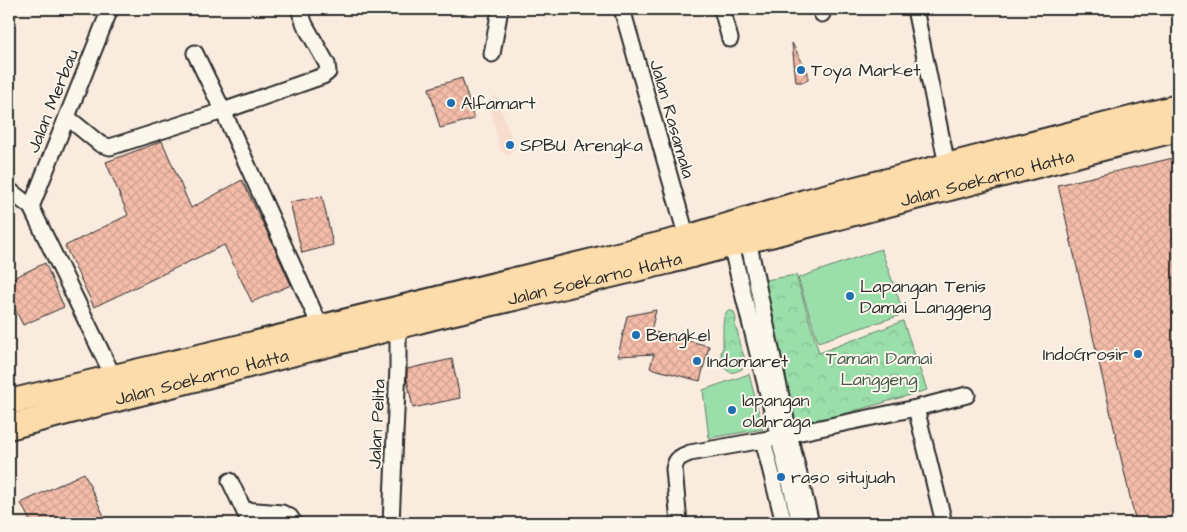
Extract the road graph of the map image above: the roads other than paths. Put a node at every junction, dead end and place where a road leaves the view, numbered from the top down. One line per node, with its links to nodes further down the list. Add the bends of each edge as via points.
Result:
1 (110, 9): 12 (street, Jalan Merbau)
2 (299, 9): 11 (street, via 328,72)
3 (500, 9): 9 (street)
4 (622, 9): 17 (street, Jalan Rasamala)
5 (722, 9): 7 (street)
6 (915, 9): 14 (street)
7 (730, 39)
8 (195, 53): 11 (street)
9 (492, 54)
10 (1178, 107): 14 (main road, Jalan Soekarno Hatta)
11 (223, 111): 12 (street, via 110,147 100,144); 20 (street)
12 (66, 117): 16 (street, Jalan Merbau)
13 (1178, 129): 18 (main road, Jalan Soekarno Hatta)
14 (948, 165): 17 (main road, Jalan Soekarno Hatta, via 805,202)
15 (9, 190): 16 (street)
16 (31, 207): 21 (street)
17 (687, 238): 20 (main road, Jalan Soekarno Hatta)
18 (740, 242): 19 (main road, Jalan Soekarno Hatta); 26 (street)
19 (398, 327): 25 (main road, Jalan Soekarno Hatta); 31 (street, Jalan Pelita)
20 (321, 328): 21 (main road, Jalan Soekarno Hatta)
21 (114, 378): 23 (main road, Jalan Soekarno Hatta)
22 (967, 395): 24 (street)
23 (13, 401): 25 (main road)
24 (916, 408): 26 (street); 36 (street)
25 (16, 425)
26 (784, 435): 27 (street); 34 (street); 35 (street)
27 (763, 440): 32 (street, via 680,457 674,469); 33 (street)
28 (230, 481): 29 (street)
29 (247, 517): 30 (street, via 282,513)
30 (294, 523)
31 (391, 523)
32 (679, 523)
33 (784, 523)
34 (800, 523)
35 (811, 523)
36 (944, 523)

